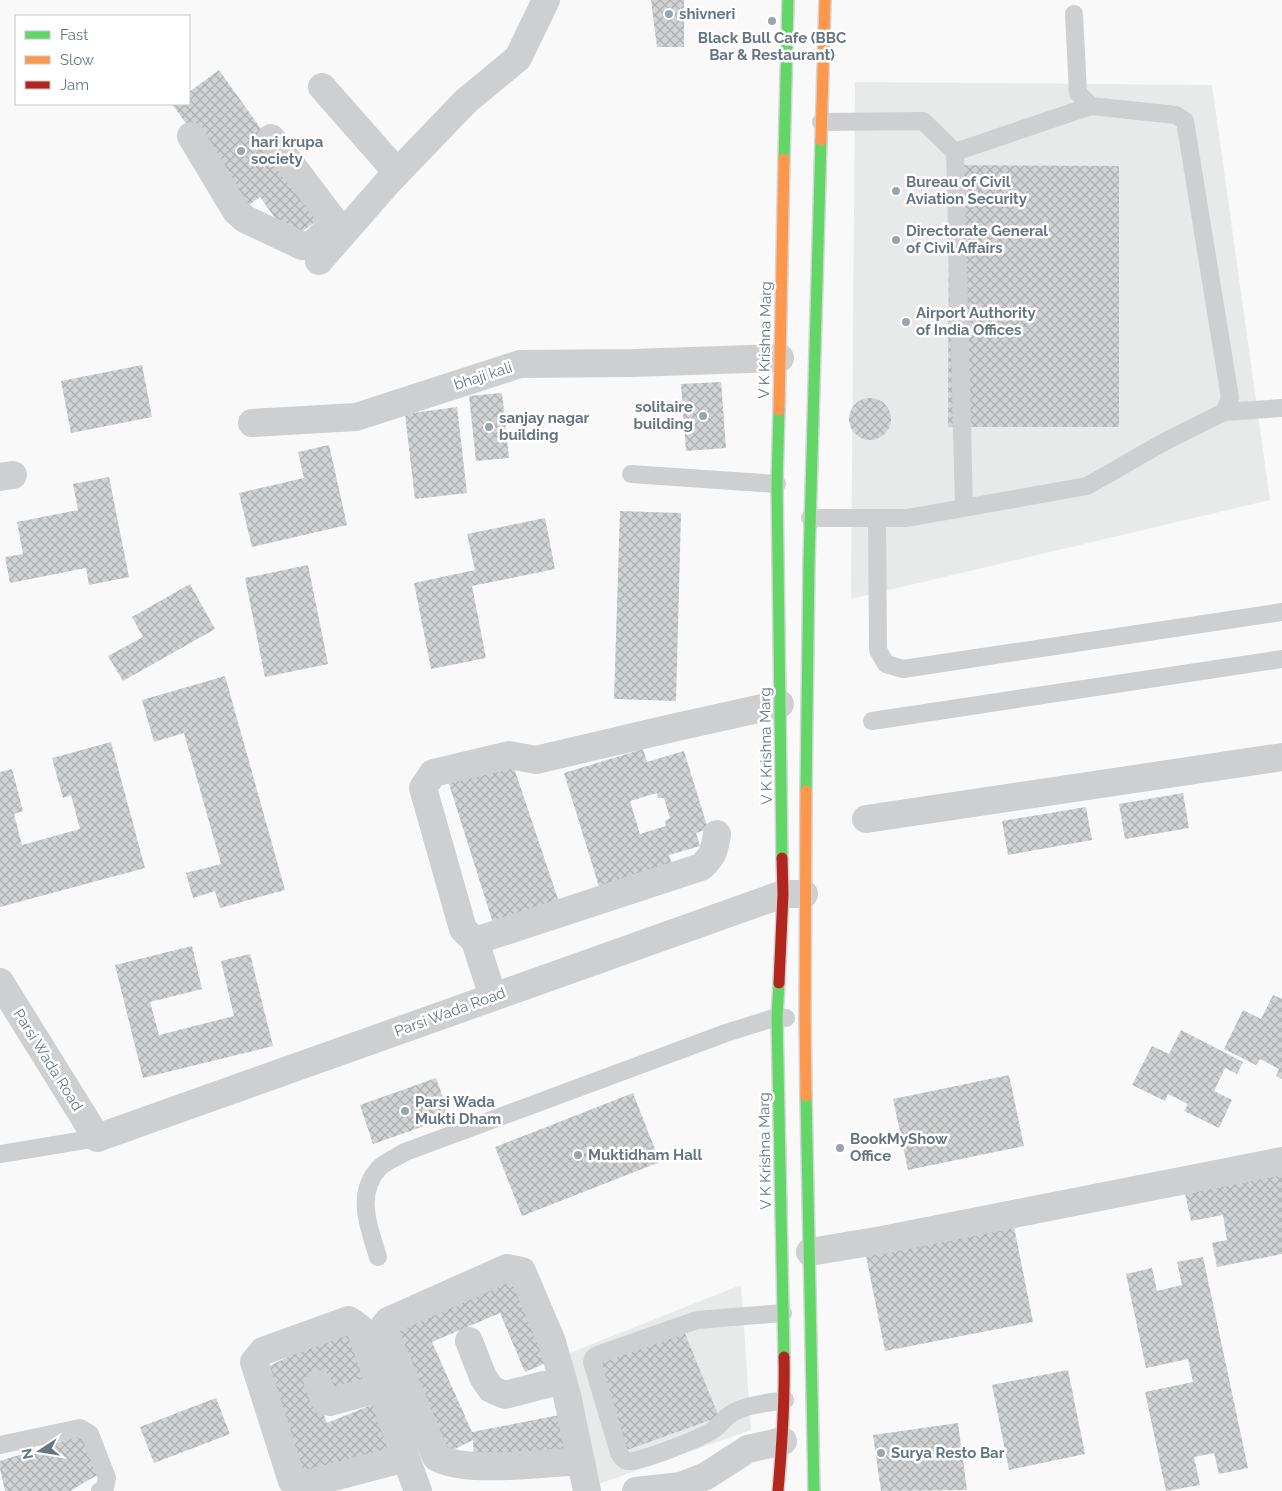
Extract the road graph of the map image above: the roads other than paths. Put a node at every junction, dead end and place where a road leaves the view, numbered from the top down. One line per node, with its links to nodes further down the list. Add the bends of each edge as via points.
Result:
1 (546, 0): 11 (street, via 518,58 466,101)
2 (788, 0): 13 (main road, V K Krishna Marg)
3 (825, 0): 7 (main road, V K Krishna Marg)
4 (1074, 14): 6 (lane, via 1078,93)
5 (322, 87): 11 (street)
6 (1091, 106): 10 (lane); 15 (lane, via 1176,115 1185,121 1230,398)
7 (821, 122): 10 (lane, via 923,121); 20 (main road, V K Krishna Marg)
8 (191, 136): 12 (street, via 240,216 302,246)
9 (271, 138): 12 (street)
10 (955, 152): 19 (lane)
11 (397, 172): 12 (street)
12 (330, 239)
13 (780, 358): 16 (street, bhaji kali, via 632,364 520,364 356,417); 18 (main road, V K Krishna Marg)
14 (1282, 408): 15 (lane)
15 (1224, 412): 19 (lane, via 1087,486)
16 (252, 423)
17 (631, 474): 18 (lane)
18 (777, 484): 24 (main road, V K Krishna Marg)
19 (964, 507): 21 (lane, via 907,518)
20 (810, 518): 21 (lane); 29 (main road, V K Krishna Marg)
21 (877, 518): 22 (lane, via 878,650 886,664 903,669)
22 (1282, 612)
23 (1282, 659): 25 (lane)
24 (780, 704): 29 (main road, V K Krishna Marg); 30 (street, via 536,760 509,755 433,773 424,788 463,929)
25 (872, 722)
26 (1282, 756): 27 (street)
27 (866, 820)
28 (717, 834): 30 (street, via 710,858 701,866)
29 (794, 894): 32 (street, Parsi Wada Road); 33 (main road, V K Krishna Marg); 34 (main road, V K Krishna Marg)
30 (475, 940): 32 (street)
31 (0, 982): 35 (street, Parsi Wada Road)
32 (493, 997): 35 (street, Parsi Wada Road)
33 (777, 1017): 34 (lane); 39 (lane, via 406,1152 380,1168 368,1187 365,1205); 40 (main road, V K Krishna Marg)
34 (805, 1019): 38 (main road, V K Krishna Marg)
35 (96, 1138): 36 (lane, Parsi Wada Road)
36 (0, 1154)
37 (1282, 1161): 38 (street)
38 (810, 1252): 55 (main road, V K Krishna Marg)
39 (378, 1257)
40 (783, 1313): 45 (main road, V K Krishna Marg); 45 (lane, via 691,1322 600,1354 592,1362 619,1453 625,1461 669,1450 708,1433 739,1409)
41 (469, 1341): 42 (street, via 491,1389 505,1395)
42 (563, 1380): 49 (street); 49 (street, via 552,1342 522,1271 507,1268 388,1321 383,1328 436,1456 443,1461 480,1467)
43 (318, 1384): 44 (street, via 325,1401 330,1402)
44 (381, 1388): 48 (street); 48 (street, via 360,1328 349,1320 263,1352 254,1362 292,1480 303,1485)
45 (785, 1400): 46 (main road, V K Krishna Marg)
46 (783, 1441): 53 (street, via 748,1449 706,1476 681,1486); 54 (main road, V K Krishna Marg)
47 (0, 1445): 50 (lane, via 80,1428 90,1434 107,1478 105,1488)
48 (406, 1458): 51 (street)
49 (581, 1461): 52 (street)
50 (100, 1491)
51 (418, 1491)
52 (587, 1491)
53 (636, 1491)
54 (778, 1491)
55 (814, 1491)

